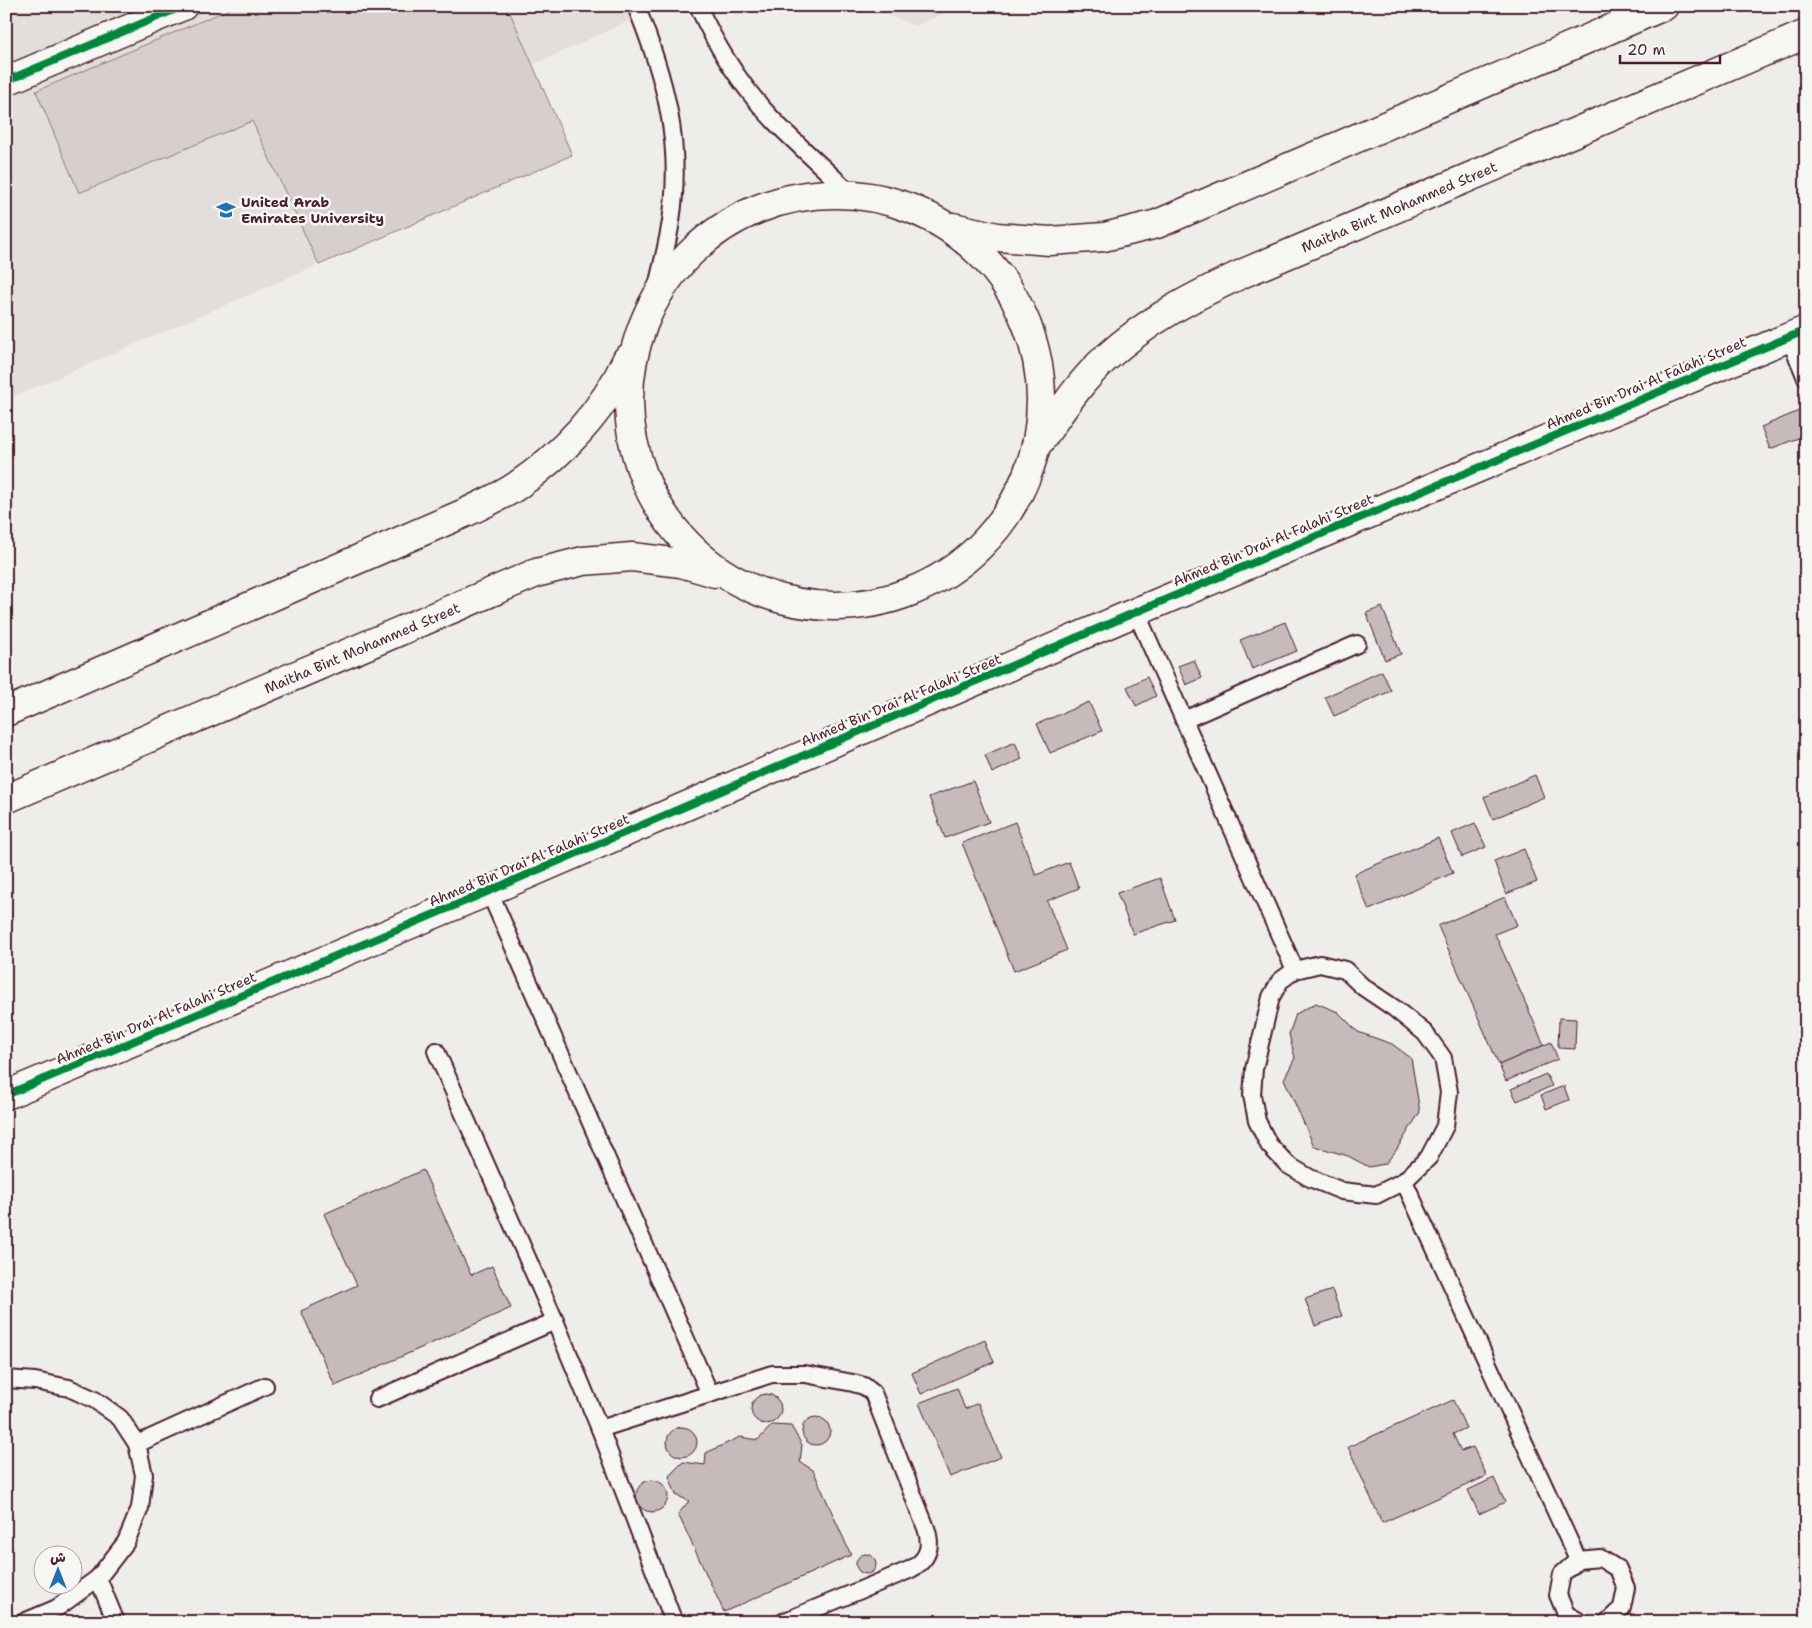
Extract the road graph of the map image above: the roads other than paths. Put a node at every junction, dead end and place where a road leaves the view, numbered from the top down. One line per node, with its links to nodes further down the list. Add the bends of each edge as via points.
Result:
1 (183, 6): 6 (main road)
2 (636, 6): 9 (lane, via 664,86 674,153 671,221)
3 (698, 6): 7 (lane, via 726,58 749,91 775,122)
4 (1664, 6): 8 (main road, via 1157,224 1104,237 1050,241 997,237)
5 (1806, 34): 13 (main road, Maitha Bint Mohammed Street, via 1194,296 1147,324 1105,358)
6 (6, 81)
7 (851, 194): 8 (main road, via 884,199 915,209); 9 (main road, via 817,194 784,200 722,226 672,272)
8 (944, 225): 13 (main road, via 973,246 998,273 1018,303 1029,328 1041,372)
9 (654, 299): 10 (main road)
10 (641, 326): 14 (main road, via 627,396 630,432 639,467 654,500 674,530 699,556); 17 (main road, via 620,374 592,417 556,456 514,488 467,512)
11 (1797, 333): 12 (lane); 15 (main road, Ahmed Bin Drai Al Falahi Street)
12 (1806, 378)
13 (1038, 444): 14 (main road, via 1028,475 995,531 946,574 917,589 878,601 821,606 789,601 758,591)
14 (728, 576): 19 (main road, Maitha Bint Mohammed Street, via 682,563 632,557 584,560 536,573)
15 (1136, 612): 18 (lane); 20 (main road, Ahmed Bin Drai Al Falahi Street)
16 (1357, 644): 18 (lane)
17 (6, 712)
18 (1184, 720): 21 (lane)
19 (6, 799)
20 (489, 891): 23 (main road, Ahmed Bin Drai Al Falahi Street); 28 (lane)
21 (1295, 970): 24 (lane, via 1320,964 1345,970 1425,1033 1443,1058 1449,1092 1445,1126 1429,1157); 24 (lane, via 1280,981 1271,997 1254,1069 1252,1095 1257,1121 1269,1145 1288,1165 1342,1191 1376,1195)
22 (436, 1051): 25 (lane)
23 (6, 1095)
24 (1404, 1181): 32 (lane)
25 (555, 1321): 29 (lane); 30 (lane)
26 (6, 1380): 31 (lane, via 36,1381 69,1388 95,1400 120,1418)
27 (265, 1386): 31 (lane)
28 (710, 1394): 30 (lane); 34 (lane, via 772,1374 789,1373 864,1386 878,1403 930,1538 930,1548 918,1566)
29 (377, 1399)
30 (600, 1429): 37 (lane)
31 (137, 1444): 33 (lane, via 144,1475 140,1508 126,1542)
32 (1578, 1560): 39 (lane, via 1562,1574 1558,1595 1566,1614); 40 (lane, via 1600,1558 1618,1569 1626,1588 1622,1608)
33 (98, 1578): 35 (lane, via 57,1608); 36 (lane)
34 (813, 1616): 38 (lane)
35 (24, 1622)
36 (116, 1622)
37 (674, 1622)
38 (783, 1622)
39 (1580, 1622)
40 (1607, 1622)

